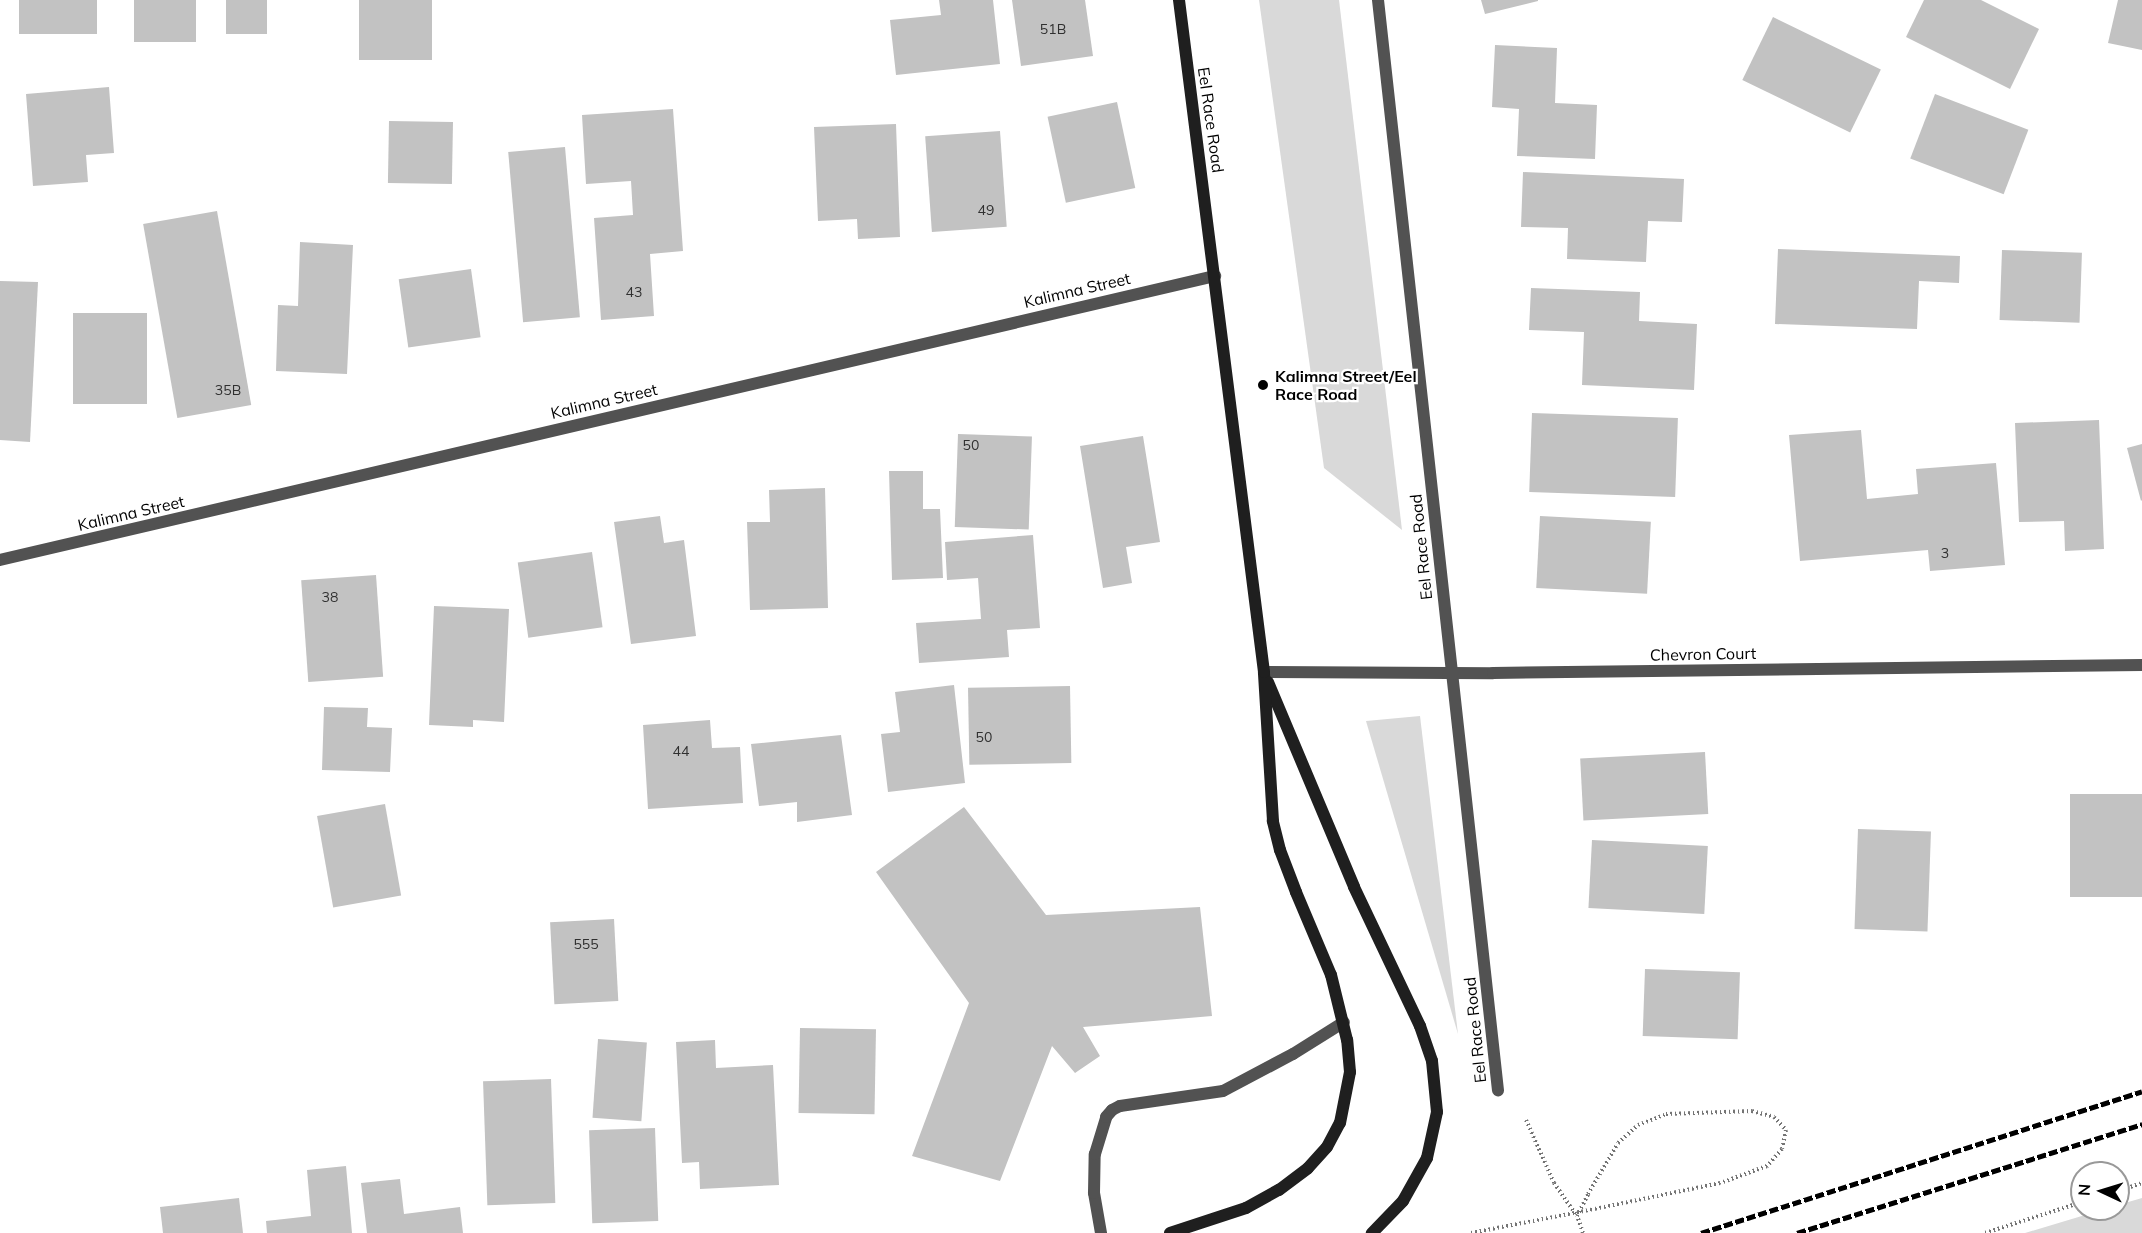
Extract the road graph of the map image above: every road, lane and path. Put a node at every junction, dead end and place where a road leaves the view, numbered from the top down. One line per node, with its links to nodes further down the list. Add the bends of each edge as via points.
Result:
1 (1179, 0): 3 (street, Eel Race Road)
2 (1378, 0): 7 (street, Eel Race Road)
3 (1215, 276): 4 (street, Kalimna Street); 6 (street, Eel Race Road)
4 (0, 560)
5 (2142, 666): 7 (street, Chevron Court)
6 (1264, 672): 7 (street, Chevron Court); 8 (street, Eel Race Road, via 1276,835 1331,975); 15 (street, Eel Race Road, via 1354,887 1428,1049 1434,1074 1437,1112 1422,1170 1403,1201)
7 (1451, 673): 9 (street, Eel Race Road)
8 (1344, 1022): 13 (street, via 1223,1091 1112,1110 1106,1117 1095,1154 1094,1193); 14 (street, Eel Race Road, via 1350,1072 1344,1110 1334,1135 1308,1168 1267,1197 1222,1217)
9 (1498, 1090)
10 (1526, 1119): 12 (path, via 1554,1183)
11 (2070, 1206): 18 (path)
12 (1577, 1216): 16 (path, bridge, via 1618,1143 1628,1131 1652,1118 1683,1112 1752,1111 1774,1117 1786,1130 1782,1149 1767,1166 1719,1183 1594,1209); 17 (path)
13 (1101, 1233)
14 (1170, 1233)
15 (1372, 1233)
16 (1471, 1233)
17 (1583, 1233)
18 (1985, 1233)

